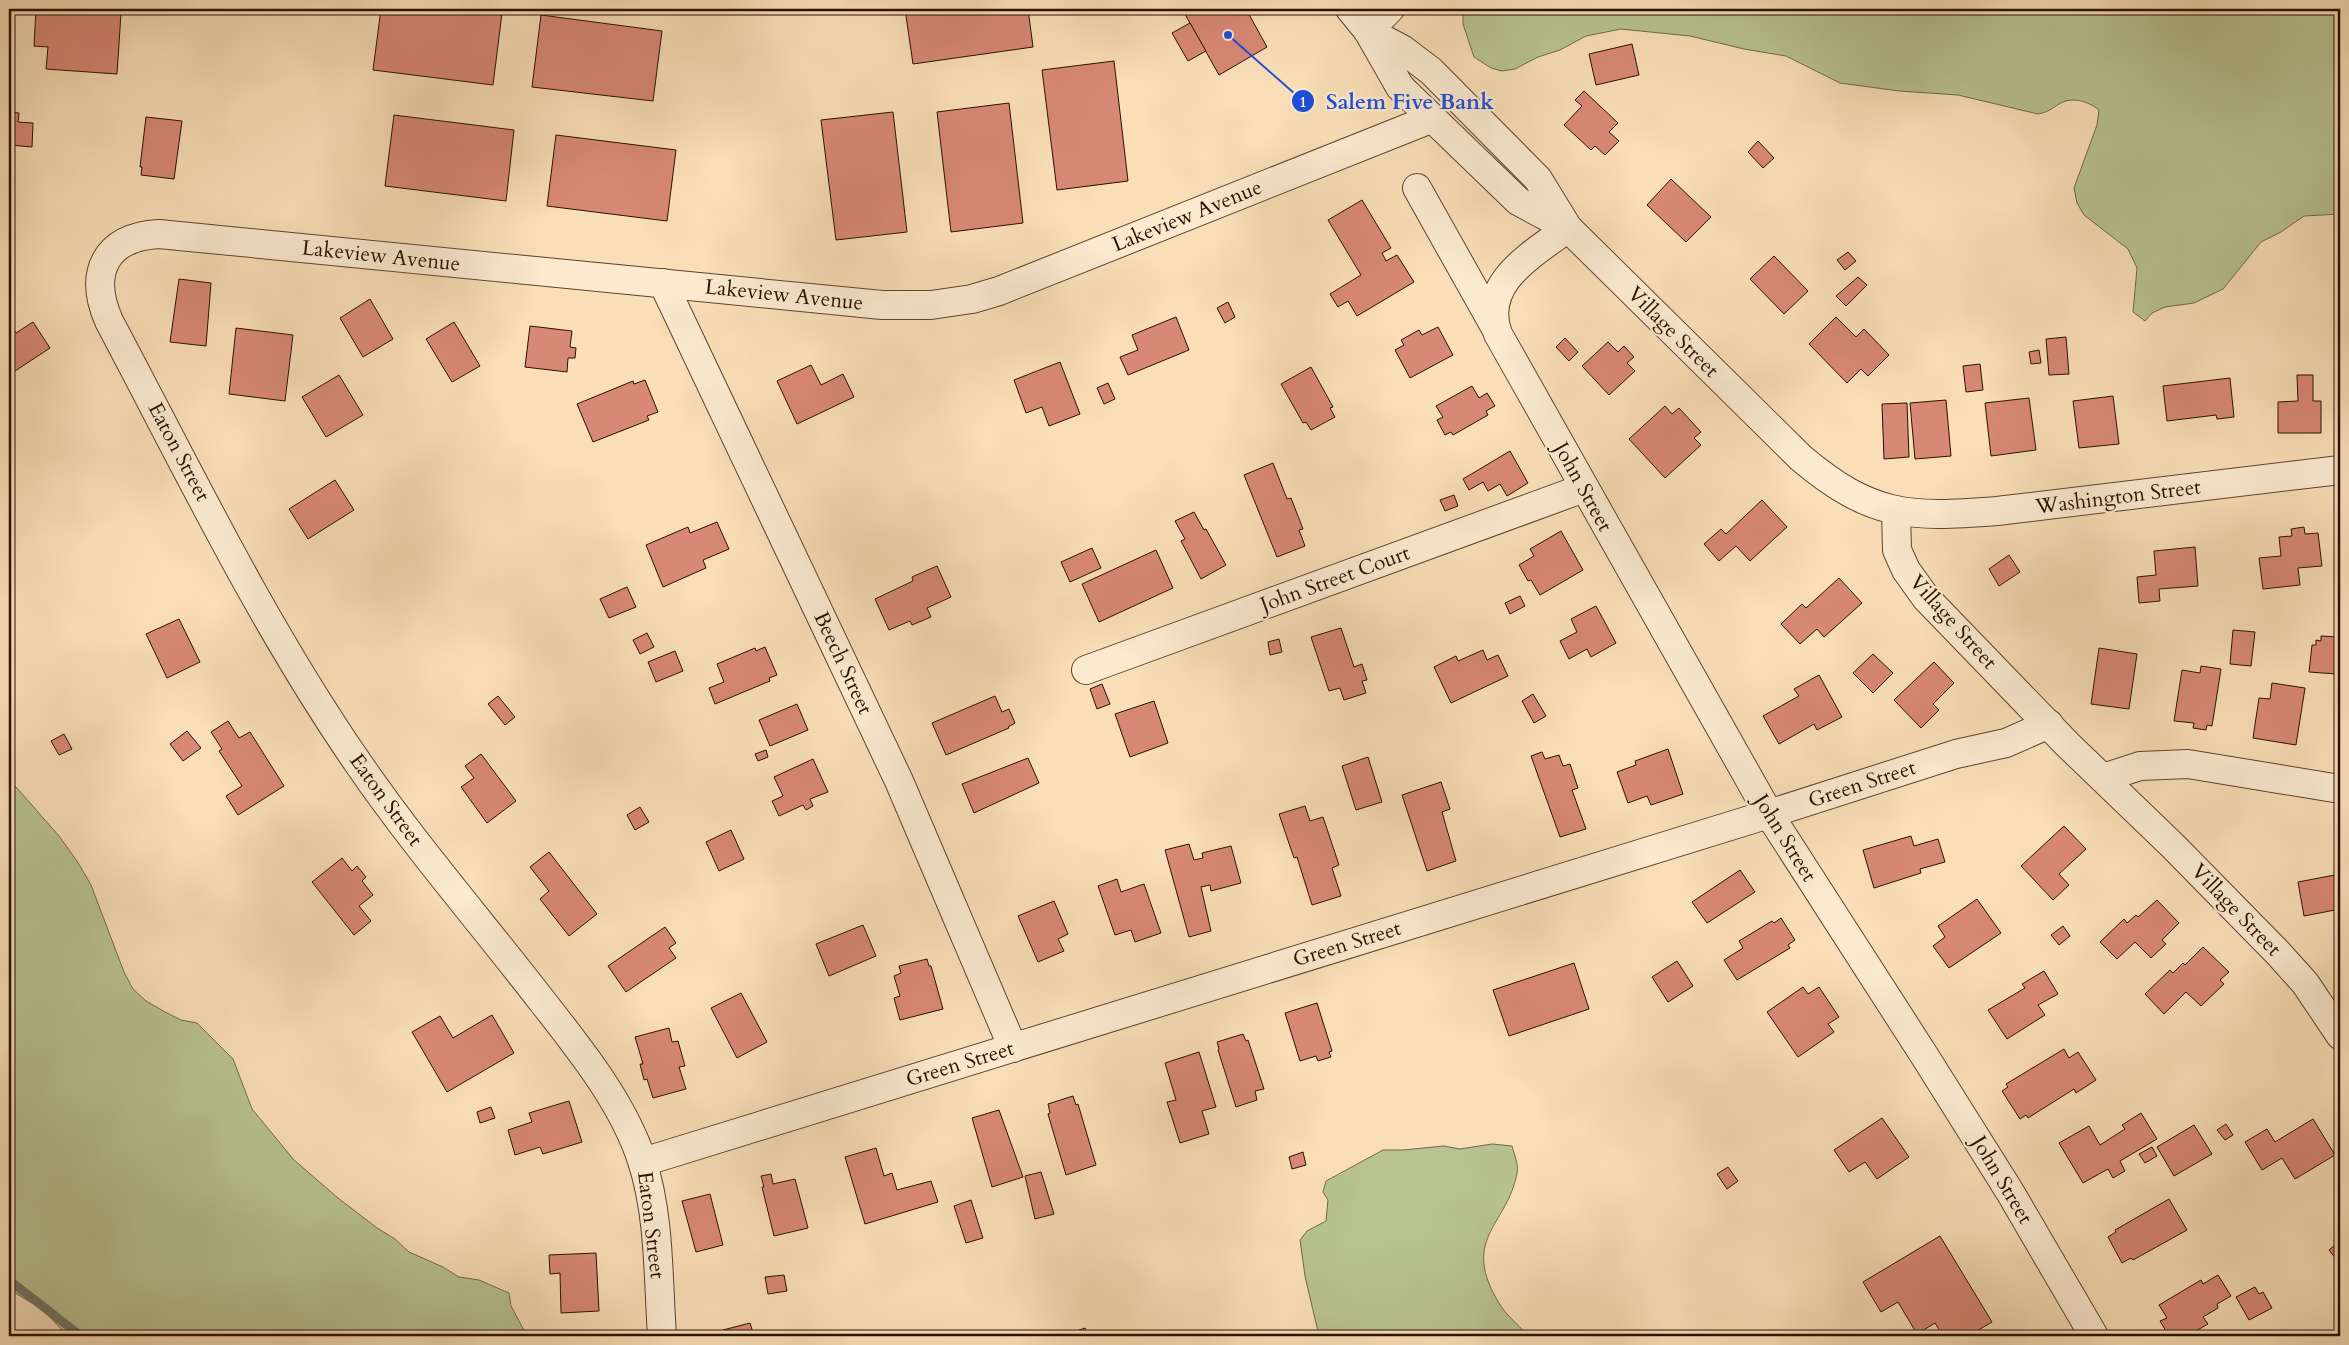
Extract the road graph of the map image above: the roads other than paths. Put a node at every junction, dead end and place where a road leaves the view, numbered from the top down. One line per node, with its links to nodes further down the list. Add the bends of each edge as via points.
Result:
1 (1350, 9): 3 (street)
2 (1390, 9): 3 (street)
3 (1368, 31): 4 (street, Village Street, via 1400,87); 6 (street, Village Street, via 1402,49 1431,71 1538,179)
4 (1433, 118): 6 (street, Village Street, via 1518,201); 8 (street, Lakeview Avenue, via 972,299 931,305 882,305)
5 (1417, 188): 9 (street, John Street)
6 (1568, 228): 9 (street, John Street, via 1504,280 1494,303); 12 (street, Village Street, via 1801,458 1844,490 1871,504)
7 (108, 256): 8 (street, Lakeview Avenue, via 131,238 159,234); 20 (street, Eaton Street, via 100,282 106,315 273,629 359,765 430,861 568,1034 626,1122)
8 (663, 283): 19 (street, Beech Street, via 899,781)
9 (1496, 328): 11 (street, John Street)
10 (2340, 470): 12 (street, Washington Street, via 1997,511 1950,514)
11 (1584, 488): 13 (street, John Street Court); 17 (street, John Street)
12 (1896, 511): 14 (street, Village Street, via 1897,550 1913,580 1926,598)
13 (1086, 670)
14 (2049, 724): 15 (street, Village Street); 17 (street, Green Street, via 2006,743 1956,754)
15 (2103, 778): 16 (street, via 2140,766 2188,764); 18 (street, Village Street, via 2278,952)
16 (2340, 789)
17 (1768, 814): 19 (street, Green Street); 22 (street, John Street, via 2010,1192)
18 (2340, 1035)
19 (1013, 1048): 20 (street, Green Street)
20 (643, 1162): 21 (street, Eaton Street, via 653,1212)
21 (662, 1336)
22 (2094, 1336)

